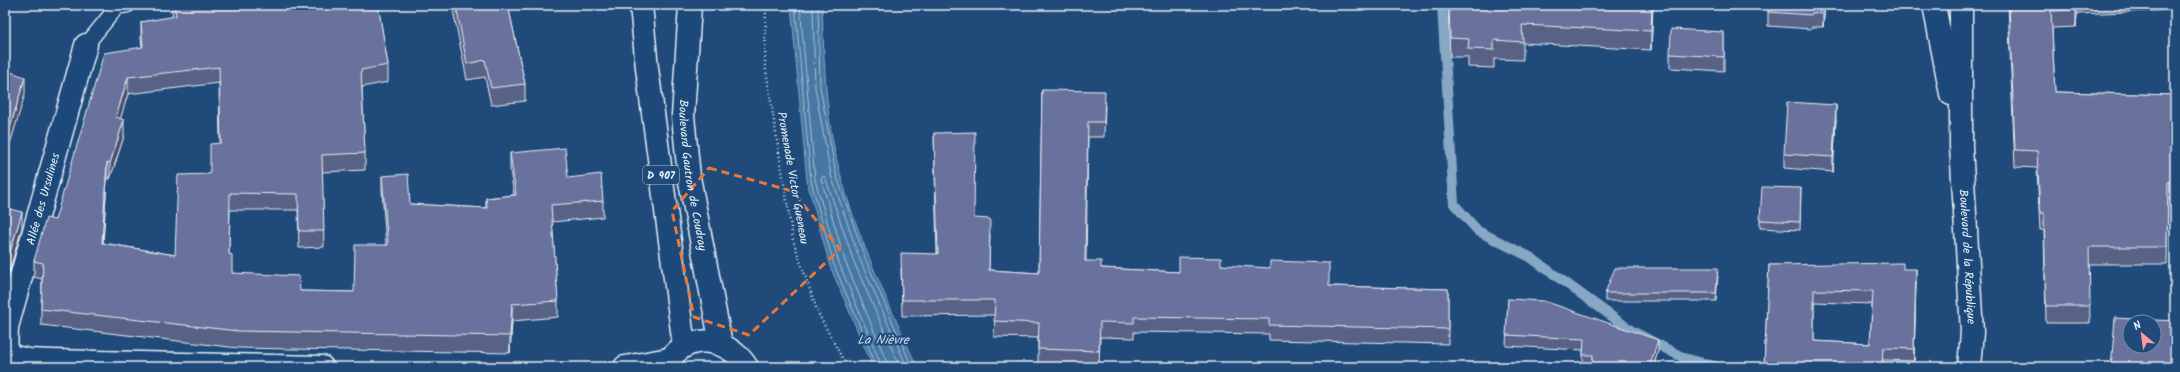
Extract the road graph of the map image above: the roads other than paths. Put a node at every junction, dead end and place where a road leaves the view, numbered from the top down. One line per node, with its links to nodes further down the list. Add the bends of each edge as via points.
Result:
1 (128, 5): 6 (lane, via 117,7)
2 (641, 5): 10 (main road, D 907)
3 (690, 5): 8 (main road, Boulevard Gautron de Coudray / D 907, via 683,116 689,177)
4 (1934, 5): 7 (main road, Boulevard de la République)
5 (1961, 5): 7 (main road, Boulevard de la République)
6 (86, 45): 9 (main road, Allée des Ursulines, via 7,327)
7 (1961, 146): 15 (main road, Boulevard de la République, via 1972,332)
8 (721, 344): 10 (main road, via 709,341); 14 (main road, via 740,357)
9 (6, 355): 11 (main road)
10 (672, 357): 13 (main road)
11 (29, 363): 12 (main road)
12 (322, 367)
13 (625, 367)
14 (747, 367)
15 (1970, 367)

